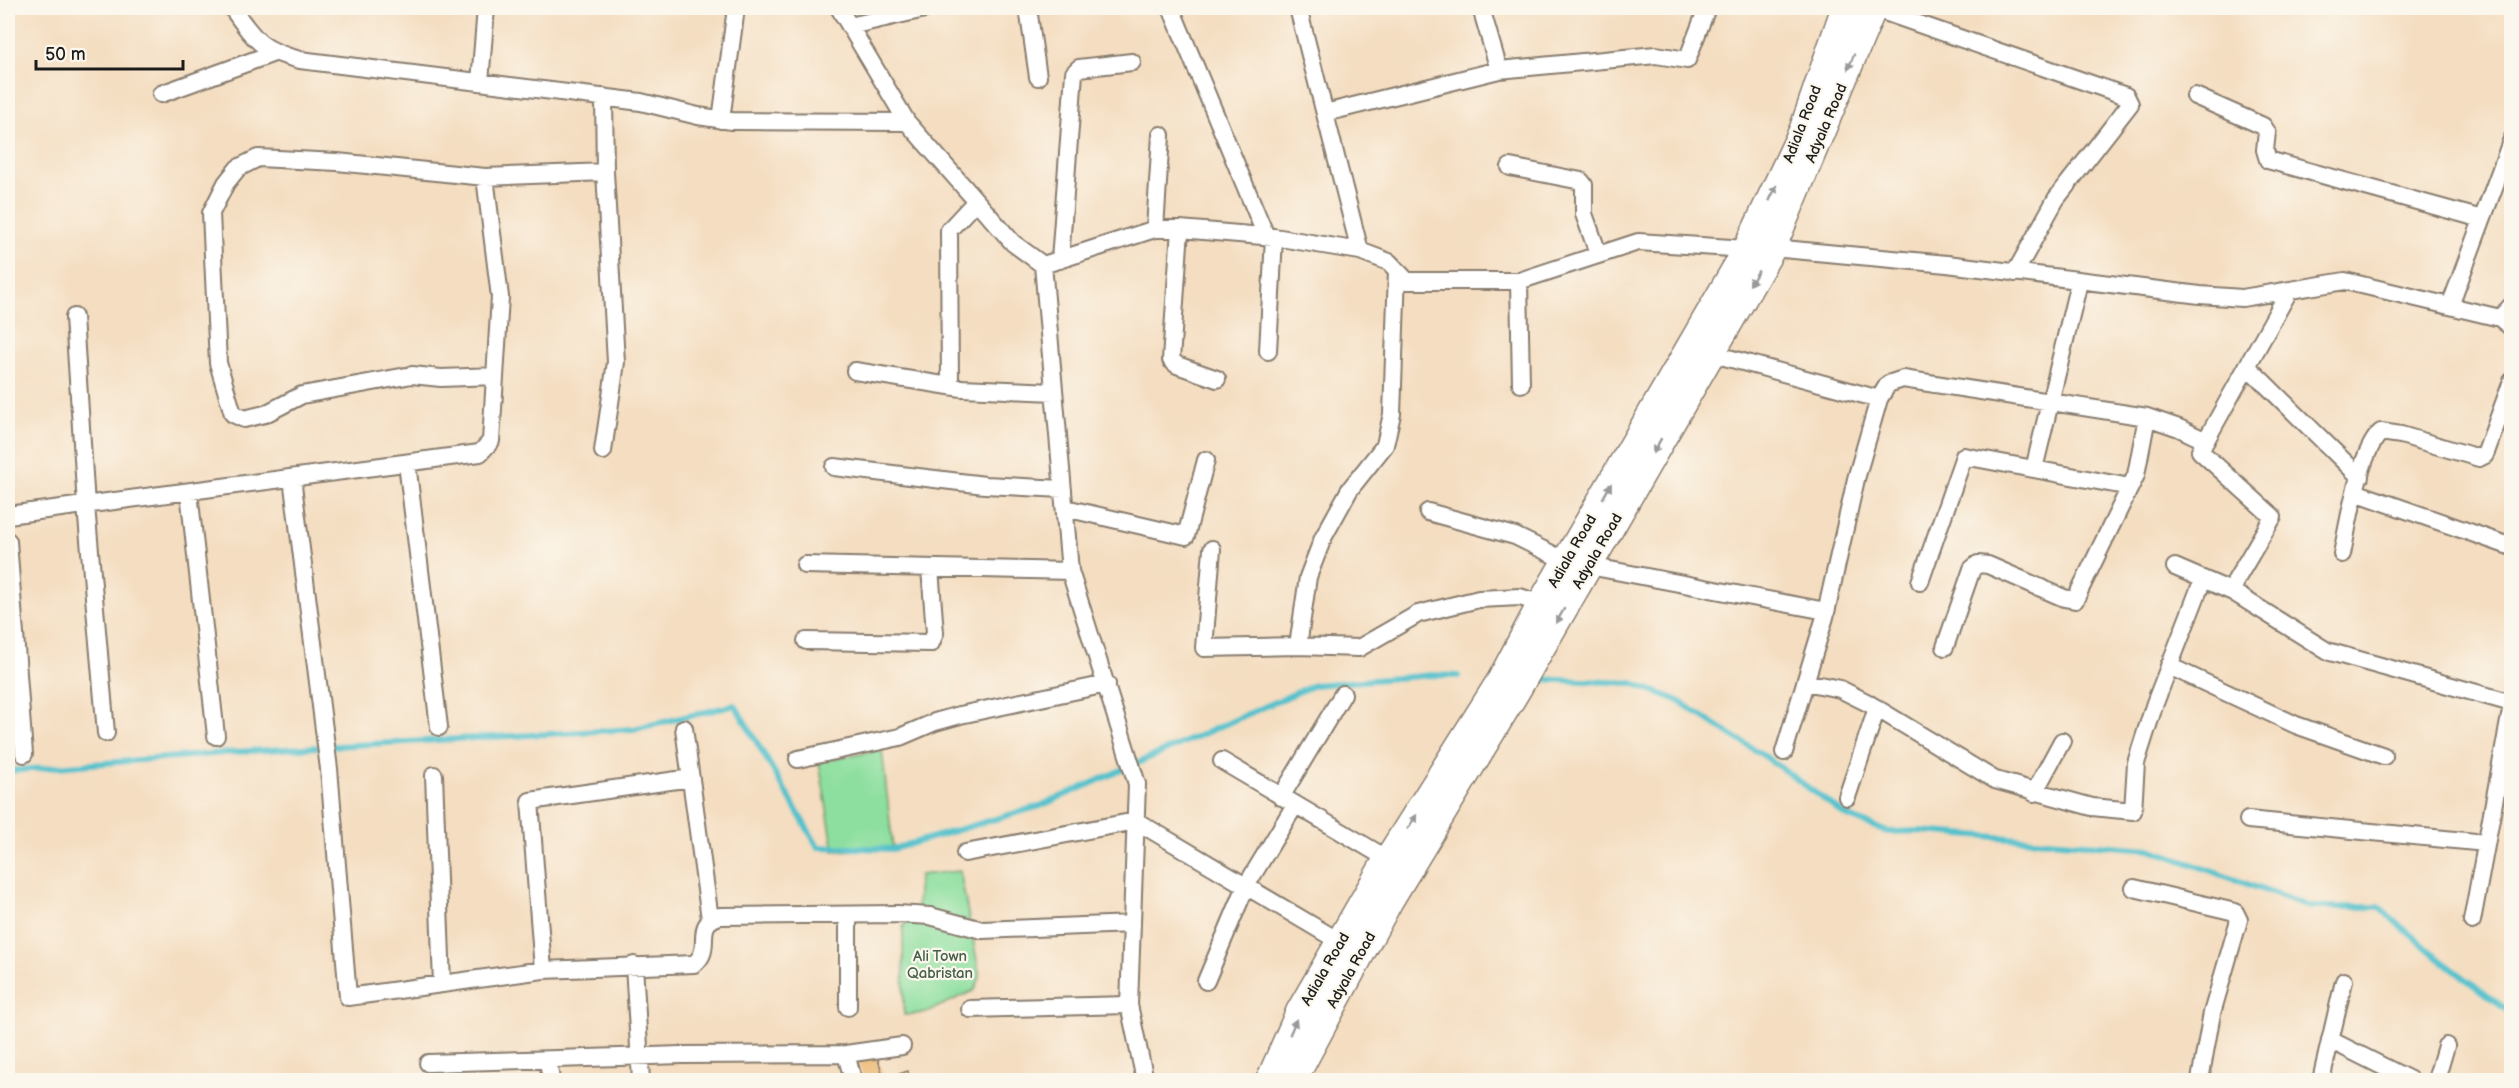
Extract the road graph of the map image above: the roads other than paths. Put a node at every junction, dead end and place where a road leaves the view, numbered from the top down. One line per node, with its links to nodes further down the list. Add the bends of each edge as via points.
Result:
1 (232, 8): 14 (street, via 255,40)
2 (486, 8): 18 (street)
3 (736, 8): 23 (street)
4 (839, 8): 13 (street)
5 (929, 8): 13 (street)
6 (1028, 8): 17 (street)
7 (1171, 8): 34 (street)
8 (1298, 8): 22 (street)
9 (1481, 8): 16 (street)
10 (1707, 8): 16 (street, via 1687,60 1656,55)
11 (1845, 8): 35 (main road, Adiala Road, one-way to 11)
12 (1873, 8): 35 (main road, Adyala Road, one-way to 35); 41 (street, via 2126,96 2130,104 2056,200)
13 (850, 26): 24 (street)
14 (274, 53): 18 (street, via 300,60); 19 (street)
15 (1132, 62): 38 (street, via 1079,68 1074,73)
16 (1499, 70): 22 (street)
17 (1038, 77)
18 (480, 82): 21 (street)
19 (161, 94)
20 (2195, 96): 31 (street, via 2263,126 2267,132 2268,160)
21 (604, 97): 23 (street); 28 (street)
22 (1325, 113): 36 (street)
23 (722, 120): 24 (street)
24 (907, 122): 30 (street)
25 (1161, 135): 32 (street)
26 (2511, 139): 31 (street)
27 (1510, 167): 37 (street, via 1581,181 1584,214)
28 (605, 172): 29 (street); 63 (street, via 616,362)
29 (485, 177): 53 (street, via 500,297); 53 (street, via 258,158 238,168 211,213 218,363 233,414 244,418 265,414 302,395 365,382 412,375)
30 (976, 201): 39 (street, via 1012,243); 57 (street, via 949,230)
31 (2482, 219): 46 (street)
32 (1155, 229): 33 (street); 38 (street)
33 (1180, 229): 34 (street); 54 (street, via 1171,360)
34 (1270, 236): 36 (street); 49 (street)
35 (1759, 249): 37 (street, via 1638,242); 41 (street); 50 (main road, Adyala Road, one-way to 50); 81 (main road, Adiala Road, one-way to 35)
36 (1360, 251): 40 (street, via 1389,262)
37 (1598, 253): 42 (street)
38 (1060, 260): 39 (street)
39 (1043, 265): 58 (street)
40 (1397, 271): 42 (street, via 1407,281); 93 (street, via 1392,414 1385,445 1350,489 1323,538 1308,577)
41 (2015, 273): 43 (street)
42 (1519, 281): 56 (street)
43 (2079, 282): 44 (street, via 2231,297); 60 (street)
44 (2289, 291): 46 (street, via 2344,281); 51 (street)
45 (2511, 305): 48 (street)
46 (2450, 306): 48 (street)
47 (75, 317): 73 (street)
48 (2505, 323)
49 (1268, 351)
50 (1710, 353): 59 (street); 81 (main road, Adyala Road, one-way to 81)
51 (2247, 366): 62 (street); 69 (street)
52 (855, 371): 57 (street)
53 (495, 376): 65 (street, via 491,441 487,448 480,453)
54 (1217, 379)
55 (2511, 381): 69 (street, via 2485,455 2479,458 2381,432 2373,439)
56 (1521, 384)
57 (950, 386): 58 (street)
58 (1054, 392): 71 (street)
59 (1879, 399): 60 (street, via 1888,384 1903,379); 90 (street)
60 (2049, 402): 61 (street); 67 (street)
61 (2146, 417): 62 (street); 70 (street)
62 (2206, 441): 88 (street, via 2202,454 2273,517)
63 (603, 451)
64 (1206, 460): 74 (street, via 1186,536)
65 (407, 463): 68 (street); 101 (street)
66 (834, 467): 71 (street, via 986,485)
67 (2034, 469): 70 (street); 87 (street, via 1964,456)
68 (292, 478): 72 (street); 132 (street, via 329,769 348,997)
69 (2358, 485): 78 (street); 80 (street)
70 (2130, 487): 94 (street, via 2075,600 1978,564 1972,569)
71 (1063, 489): 74 (street)
72 (189, 492): 73 (street); 104 (street)
73 (86, 506): 76 (street); 103 (street)
74 (1065, 508): 85 (street)
75 (1428, 512): 81 (street, via 1515,536)
76 (8, 515)
77 (8, 541): 91 (street)
78 (2511, 546)
79 (1212, 549): 93 (street, via 1204,648)
80 (2342, 554)
81 (1578, 563): 89 (main road, Adiala Road); 90 (street); 120 (main road, Adyala Road, one-way to 120)
82 (805, 565): 84 (street)
83 (2175, 567): 86 (street)
84 (930, 568): 85 (street); 92 (street, via 935,633 931,643)
85 (1070, 571): 97 (street)
86 (2203, 579): 88 (street); 95 (street)
87 (1920, 582)
88 (2233, 592): 99 (street, via 2327,651)
89 (1541, 604): 93 (street, via 1520,597 1479,599 1418,614 1359,648); 120 (main road, Adiala Road, one-way to 89)
90 (1826, 611): 96 (street)
91 (11, 619): 107 (street)
92 (806, 641)
93 (1298, 646)
94 (1945, 647)
95 (2169, 666): 108 (street, via 2296,725); 113 (street, via 2136,763 2133,811 2091,807)
96 (1805, 682): 100 (street, via 1840,690); 106 (street)
97 (1107, 684): 109 (street, via 960,715 900,737); 117 (street, via 1135,774)
98 (1343, 694): 115 (street)
99 (2511, 704): 118 (street)
100 (1877, 708): 113 (street, via 1995,780); 114 (street)
101 (440, 727)
102 (684, 728): 112 (street)
103 (106, 733)
104 (216, 736)
105 (2062, 741): 113 (street)
106 (1784, 752)
107 (24, 754)
108 (2384, 756)
109 (798, 759)
110 (1222, 761): 115 (street)
111 (434, 775): 132 (street)
112 (691, 778): 124 (street); 129 (street, via 530,801)
113 (2034, 793)
114 (1846, 797)
115 (1288, 801): 120 (street); 121 (street)
116 (2248, 820): 118 (street)
117 (1136, 821): 119 (street); 121 (street); 126 (street)
118 (2486, 843): 125 (street)
119 (965, 853)
120 (1398, 865): 127 (main road, Adiala Road)
121 (1246, 886): 127 (street); 130 (street)
122 (2134, 888): 149 (street, via 2235,912 2239,920 2212,1013)
123 (848, 915): 124 (street); 126 (street, via 930,916 982,930); 134 (street)
124 (710, 919): 128 (street, via 705,926 704,950 694,964)
125 (2472, 921)
126 (1132, 924): 133 (street)
127 (1350, 948): 147 (main road, Adiala Road, one-way to 127, via 1300,1011); 148 (main road, Adyala Road)
128 (634, 965): 129 (street); 140 (street)
129 (543, 970): 132 (street)
130 (1206, 981)
131 (2344, 981): 136 (street)
132 (442, 984)
133 (1129, 1005): 135 (street); 146 (street)
134 (848, 1007)
135 (970, 1009)
136 (2330, 1040): 150 (street); 151 (street)
137 (902, 1046): 139 (street)
138 (2446, 1047): 152 (street)
139 (846, 1054): 140 (street); 145 (street)
140 (639, 1057): 141 (street); 144 (street)
141 (548, 1061): 142 (street); 143 (street)
142 (428, 1063)
143 (551, 1080)
144 (641, 1080)
145 (853, 1080)
146 (1145, 1080)
147 (1270, 1080)
148 (1293, 1080)
149 (2200, 1080)
150 (2321, 1080)
151 (2410, 1080)
152 (2436, 1080)

